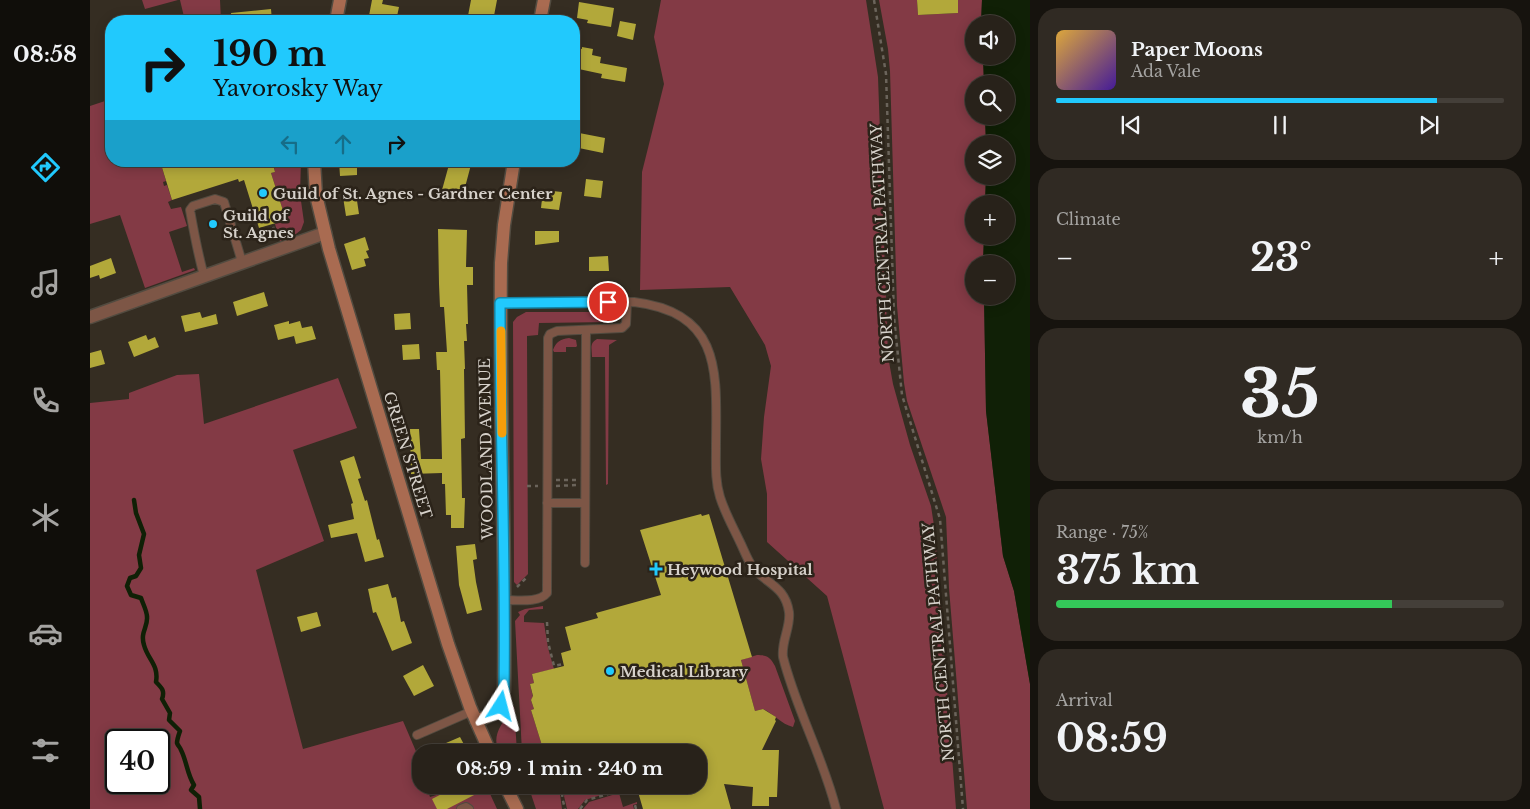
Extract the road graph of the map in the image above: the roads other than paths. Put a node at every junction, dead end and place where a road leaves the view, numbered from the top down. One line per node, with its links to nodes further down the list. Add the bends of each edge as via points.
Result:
1 (340, 0): 3 (street)
2 (544, 0): 4 (street)
3 (337, 15)
4 (541, 15)
5 (314, 167): 7 (street, GREEN STREET, via 316,195)
6 (513, 167): 11 (street, WOODLAND AVENUE, via 504,225)
7 (325, 233): 8 (street); 18 (street, GREEN STREET, via 447,640)
8 (242, 262): 9 (street); 9 (lane, via 224,202 215,199 193,206 190,210 195,244)
9 (204, 276): 12 (street)
10 (627, 302): 11 (lane); 13 (lane, via 625,326); 25 (lane, via 649,304 674,312 693,327 709,350 716,387 718,489 726,514 752,566 786,600 789,620 782,650 784,662 825,770)
11 (500, 303): 17 (street, WOODLAND AVENUE)
12 (90, 317)
13 (586, 330): 14 (lane, via 557,331 548,338); 15 (lane)
14 (547, 503): 15 (lane); 17 (lane, via 547,593 542,598)
15 (585, 503): 16 (lane)
16 (584, 563)
17 (505, 600): 18 (street, WOODLAND AVENUE, via 503,702 494,713)
18 (474, 716): 19 (lane); 20 (street, GREEN STREET)
19 (417, 735)
20 (486, 744)
21 (510, 794): 24 (street)
22 (461, 809): 23 (lane)
23 (469, 809)
24 (517, 809)
25 (836, 809)

